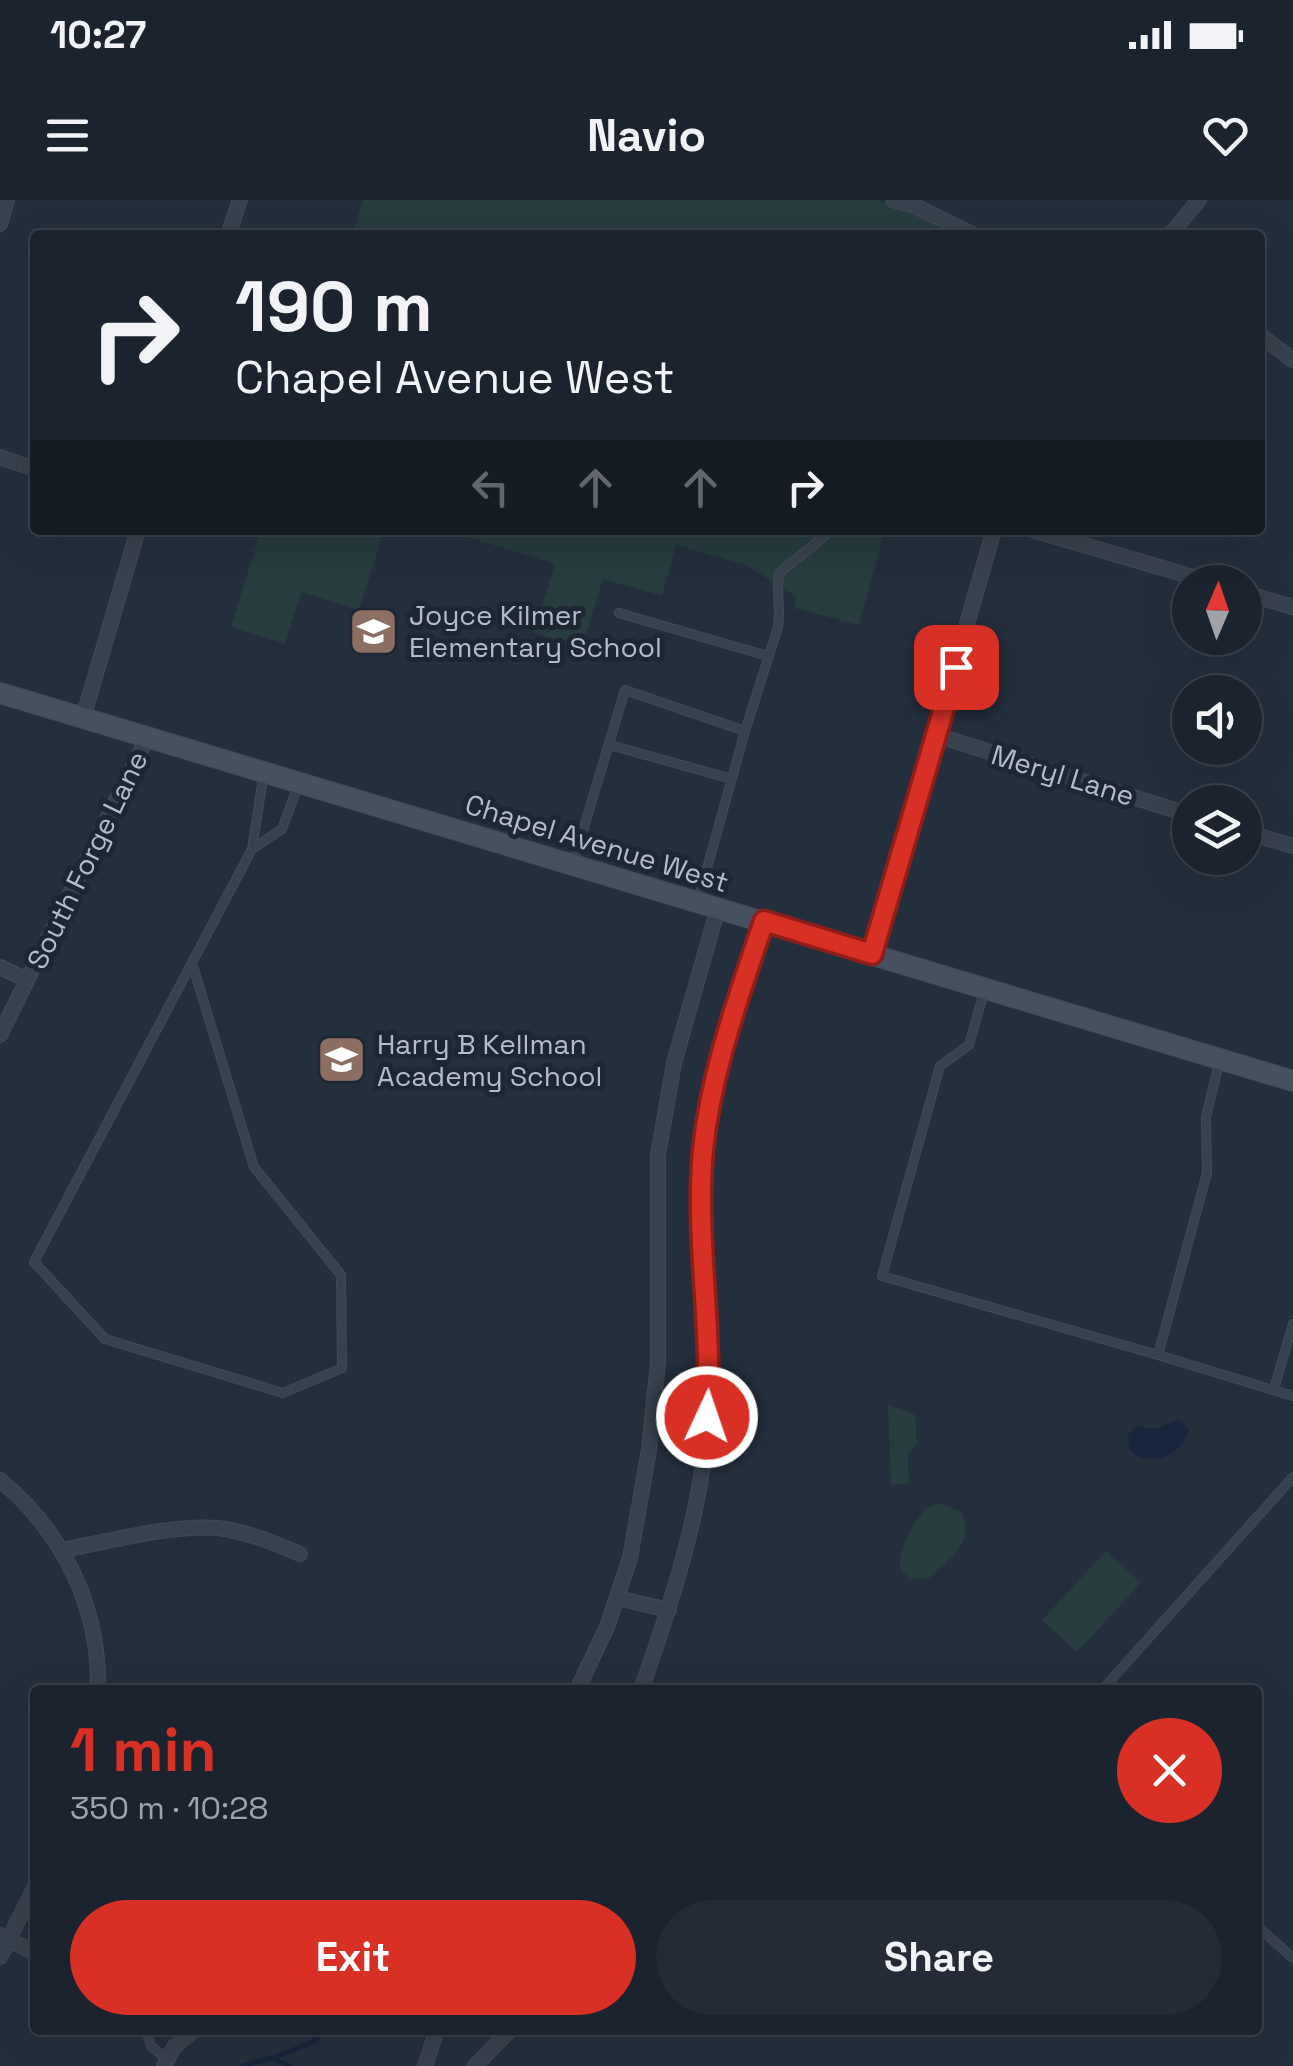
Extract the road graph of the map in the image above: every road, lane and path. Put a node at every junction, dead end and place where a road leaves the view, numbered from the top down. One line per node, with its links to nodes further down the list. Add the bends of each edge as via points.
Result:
1 (7, 200): 5 (street)
2 (240, 200): 6 (street)
3 (893, 200): 7 (street)
4 (1199, 200): 8 (street)
5 (0, 224)
6 (230, 230)
7 (960, 230)
8 (1174, 230)
9 (1265, 339): 10 (street)
10 (1293, 360)
11 (0, 458): 12 (street)
12 (30, 467)
13 (137, 535): 23 (street)
14 (826, 535): 21 (lane, via 779,574 780,614)
15 (993, 535): 25 (street)
16 (1051, 535): 17 (street)
17 (1172, 571)
18 (1262, 598): 19 (street)
19 (1293, 607)
20 (619, 613): 21 (lane)
21 (768, 656): 24 (lane)
22 (0, 693): 23 (main road, Chapel Avenue West)
23 (82, 718): 26 (main road, Chapel Avenue West)
24 (745, 732): 27 (lane, via 625,690); 29 (lane)
25 (936, 736): 31 (street, Meryl Lane); 38 (street)
26 (147, 738): 28 (main road, Chapel Avenue West); 41 (street, South Forge Lane)
27 (610, 745): 29 (lane); 35 (lane)
28 (264, 772): 30 (main road, Chapel Avenue West); 34 (lane)
29 (732, 778): 36 (lane)
30 (300, 783): 34 (lane, via 282,829); 35 (main road, Chapel Avenue West)
31 (1172, 809)
32 (1262, 837): 33 (street)
33 (1293, 846)
34 (252, 849): 39 (lane)
35 (573, 864): 36 (main road, Chapel Avenue West)
36 (708, 904): 37 (main road, Chapel Avenue West); 54 (street, via 658,1155 658,1363 630,1558)
37 (764, 921): 38 (main road, Chapel Avenue West); 55 (street, via 727,1032 703,1150 706,1436 693,1529)
38 (872, 954): 42 (main road, Chapel Avenue West)
39 (192, 963): 39 (lane, via 34,1262 104,1339 284,1393 342,1368 341,1276 254,1166)
40 (0, 967): 41 (street)
41 (28, 980): 43 (street, South Forge Lane)
42 (986, 988): 44 (main road, Chapel Avenue West); 47 (lane, via 969,1045 940,1066 882,1276)
43 (0, 1036)
44 (1220, 1058): 45 (main road, Chapel Avenue West); 47 (lane, via 1206,1117 1207,1173)
45 (1293, 1081)
46 (1293, 1324): 48 (lane)
47 (1158, 1355): 48 (lane)
48 (1274, 1388): 49 (lane)
49 (1293, 1396)
50 (1293, 1477): 59 (lane)
51 (0, 1480): 52 (street)
52 (62, 1550): 53 (street, via 216,1528); 56 (street, via 90,1621)
53 (300, 1554)
54 (616, 1598): 55 (street); 57 (street)
55 (669, 1610): 58 (street)
56 (98, 1685)
57 (579, 1685)
58 (643, 1685)
59 (1106, 1685)
60 (30, 1895): 62 (street)
61 (1262, 1931): 65 (lane)
62 (4, 1938): 63 (street); 64 (street)
63 (30, 1951)
64 (0, 1957)
65 (1293, 1958)
66 (147, 2035): 70 (lane)
67 (188, 2035): 70 (street)
68 (436, 2035): 71 (street)
69 (505, 2035): 72 (street)
70 (165, 2062)
71 (424, 2066)
72 (475, 2066)

